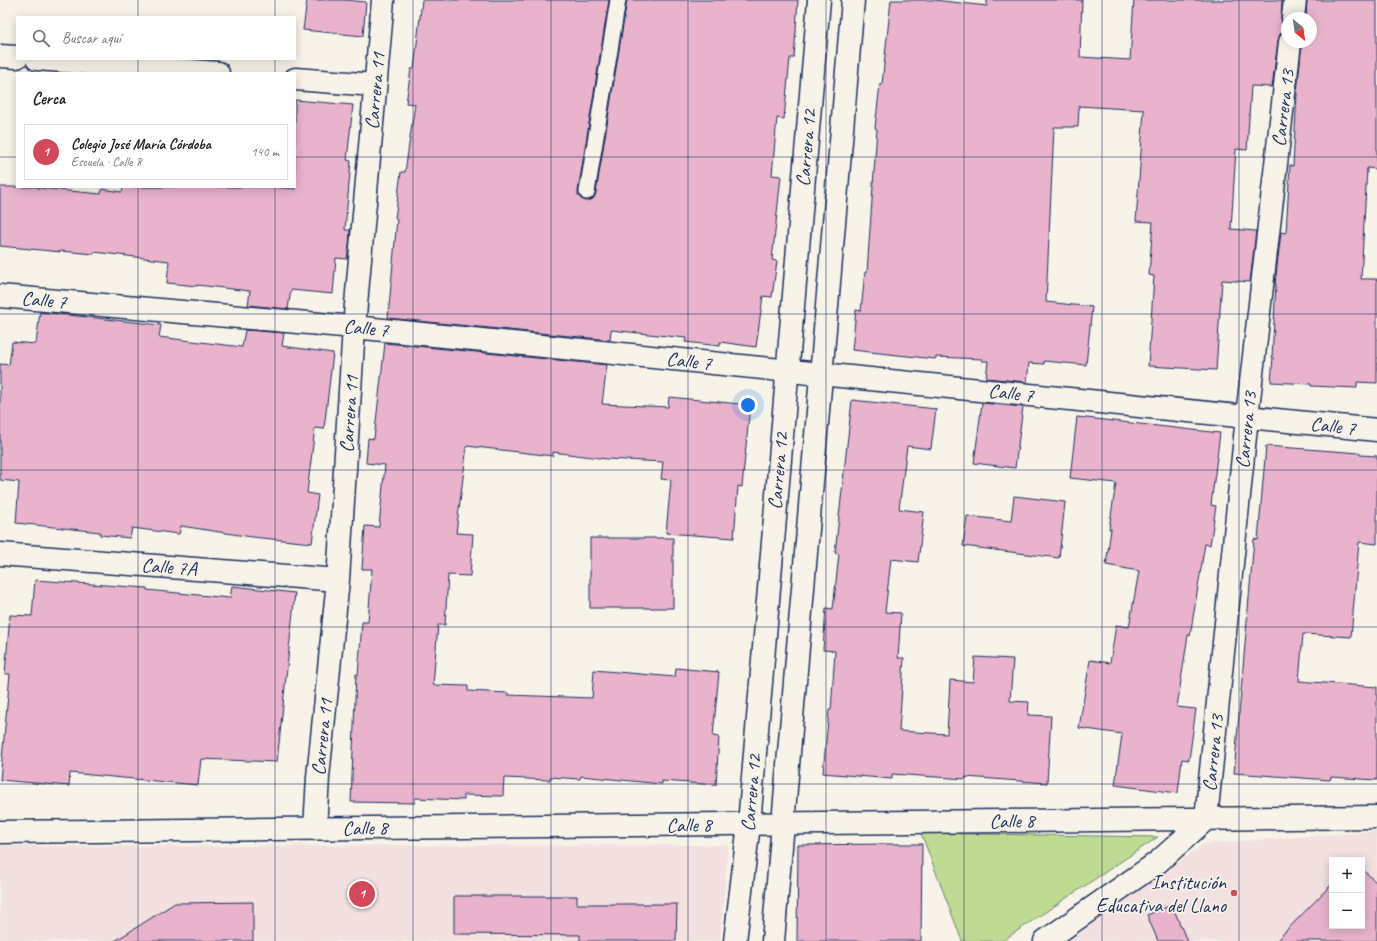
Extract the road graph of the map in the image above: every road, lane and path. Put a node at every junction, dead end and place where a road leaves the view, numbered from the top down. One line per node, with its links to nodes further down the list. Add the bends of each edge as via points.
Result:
1 (383, 0): 13 (street, Carrera 11)
2 (618, 0): 14 (lane)
3 (819, 0): 17 (street, Carrera 12)
4 (853, 0): 18 (street, Carrera 12)
5 (1295, 0): 6 (street)
6 (1294, 12)
7 (1289, 48): 19 (street, Carrera 13)
8 (0, 56): 9 (street)
9 (16, 57)
10 (50, 60): 11 (street)
11 (205, 72)
12 (296, 79): 13 (street)
13 (375, 85): 16 (street, Carrera 11)
14 (587, 192)
15 (0, 296): 16 (street, Calle 7)
16 (354, 327): 17 (street, Calle 7); 22 (street, Carrera 11)
17 (786, 371): 18 (street, Calle 7); 26 (street, Carrera 12)
18 (821, 374): 19 (street, Calle 7); 25 (street, Carrera 12)
19 (1247, 417): 20 (street, Calle 7); 24 (street, Carrera 13)
20 (1377, 430)
21 (0, 554): 22 (street, Calle 7A)
22 (338, 580): 27 (street, Carrera 11)
23 (1377, 817): 24 (street, Calle 8)
24 (1206, 819): 25 (street, Calle 8); 31 (street, via 1158,862)
25 (783, 823): 26 (street, Calle 8); 30 (street, Carrera 12)
26 (749, 824): 27 (street, Calle 8); 29 (street, Carrera 12)
27 (315, 829): 28 (street, Calle 8)
28 (0, 832)
29 (735, 941)
30 (773, 941)
31 (1045, 941)

